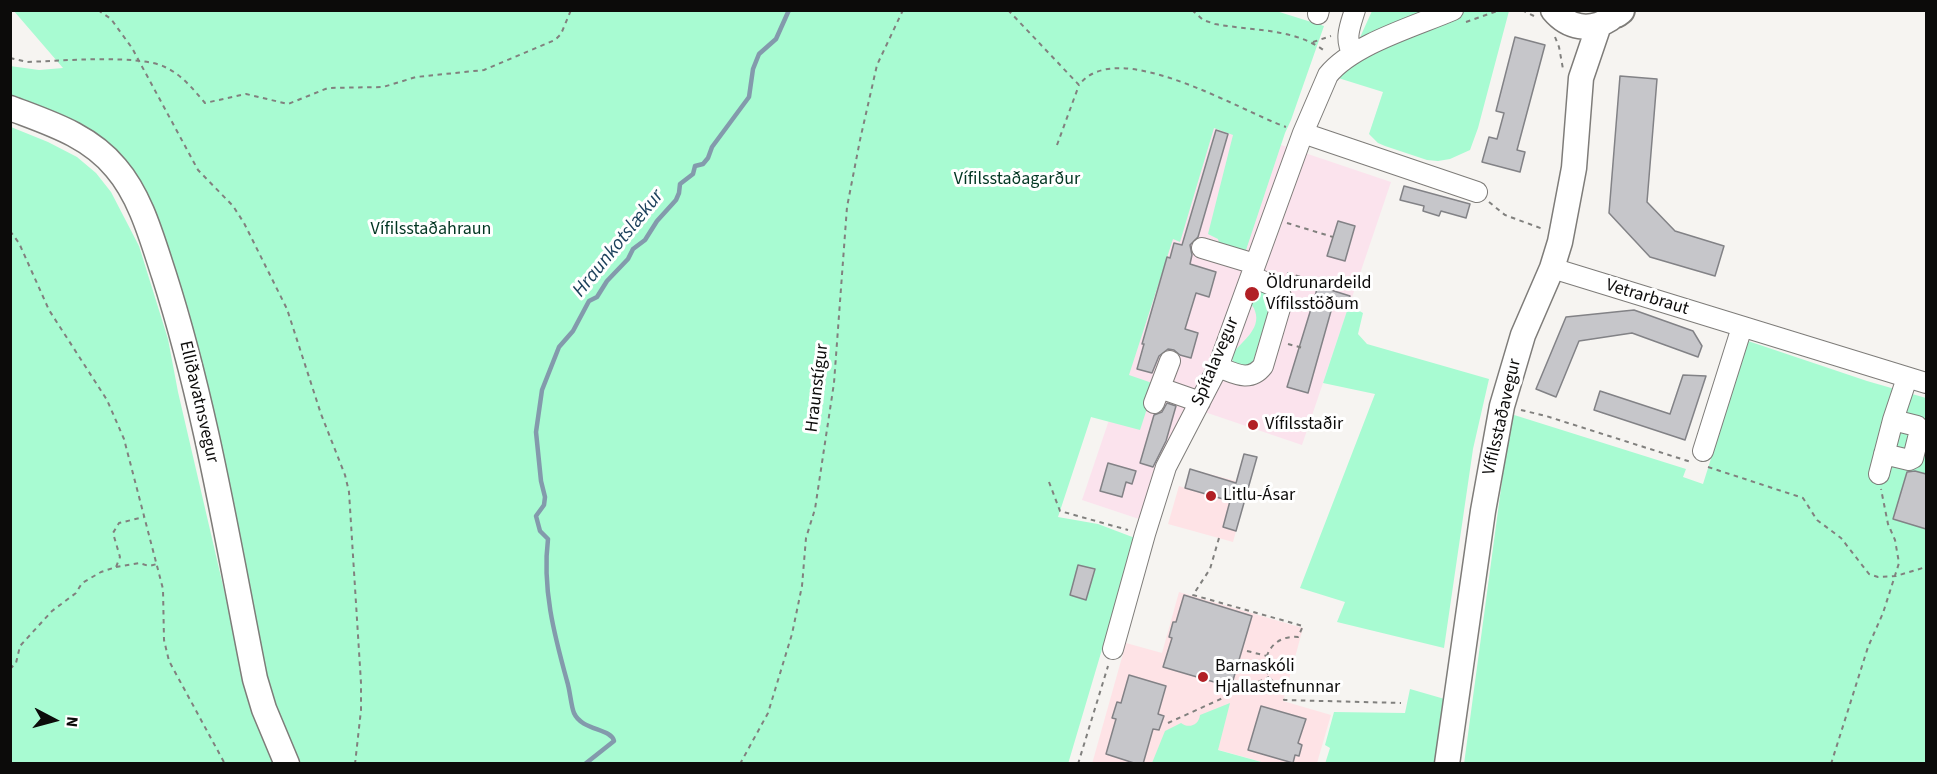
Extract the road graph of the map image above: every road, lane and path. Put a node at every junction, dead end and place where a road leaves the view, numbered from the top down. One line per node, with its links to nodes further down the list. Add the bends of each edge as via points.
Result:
1 (98, 10): 11 (path, via 111,19)
2 (571, 10): 11 (path, via 555,40 484,70 416,77 383,87 328,88 288,104 246,94 205,104 186,81 163,66)
3 (903, 10): 57 (path, Hraunstígur, via 877,65 847,207 834,383 792,634 768,713)
4 (1008, 10): 13 (path)
5 (1355, 10): 9 (street, via 1348,40)
6 (1453, 10): 9 (street, Spítalavegur)
7 (1613, 15): 8 (main road, Vífilsstaðavegur, via 1588,27 1576,26); 12 (main road, Vífilsstaðavegur)
8 (1559, 16): 12 (main road, Vífilsstaðavegur)
9 (1353, 54): 15 (street, Spítalavegur, via 1328,75)
10 (10, 58): 11 (path, via 27,62)
11 (139, 60): 56 (path, via 198,170 244,224 286,309 345,475 351,507 361,683)
12 (1581, 78): 23 (main road, Vífilsstaðavegur, via 1574,168)
13 (1079, 85): 15 (path, via 1086,76 1104,69 1141,69); 16 (path)
14 (10, 108): 55 (main road, Elliðavatnsvegur, via 64,129 93,146 114,165 135,195 185,342 255,679)
15 (1303, 133): 17 (street); 18 (street, Spítalavegur)
16 (1057, 145)
17 (1477, 192): 19 (path, via 1505,215)
18 (1272, 219): 21 (path); 24 (street, Spítalavegur)
19 (1545, 230)
20 (10, 231): 38 (path, via 49,310 107,400 124,439)
21 (1333, 237)
22 (1202, 248): 24 (street)
23 (1552, 268): 26 (street, Vetrarbraut); 32 (main road, Vífilsstaðavegur, via 1522,336)
24 (1253, 270): 25 (path); 28 (street, Spítalavegur); 28 (street, via 1276,287 1281,301 1263,366 1246,376)
25 (1322, 283)
26 (1742, 327): 29 (street, Vetrarbraut); 34 (street)
27 (1170, 361): 31 (street, via 1157,395)
28 (1218, 368): 31 (street, Spítalavegur)
29 (1907, 378): 30 (street, Vetrarbraut); 33 (street)
30 (1926, 383)
31 (1200, 402): 39 (street, Spítalavegur, via 1166,467)
32 (1502, 406): 44 (path, via 1546,416 1803,498 1817,520 1841,538 1869,574); 59 (main road, Vífilsstaðavegur)
33 (1893, 420): 35 (street); 35 (street, via 1920,430 1913,458)
34 (1703, 451)
35 (1884, 454): 36 (street)
36 (1880, 474): 44 (path, via 1879,486 1899,563)
37 (1049, 482): 39 (path, via 1060,512)
38 (144, 518): 41 (path); 42 (path, via 118,523 113,533 120,557)
39 (1145, 534): 45 (street, Spítalavegur)
40 (1218, 538): 47 (path, via 1210,569 1193,595 1303,626 1298,637 1280,640)
41 (157, 564): 42 (path); 54 (path, via 169,661)
42 (116, 567): 48 (path, via 82,583 76,593 52,611 20,646 16,663)
43 (1926, 567): 44 (path)
44 (1896, 576): 60 (path, via 1868,647)
45 (1113, 649): 58 (path)
46 (1247, 651): 47 (path)
47 (1267, 656): 49 (path)
48 (10, 669)
49 (1269, 677): 50 (path, via 1283,689); 53 (path)
50 (1284, 700): 51 (path); 52 (path)
51 (1401, 703)
52 (1280, 704)
53 (1168, 723)
54 (225, 764)
55 (288, 764)
56 (355, 764)
57 (740, 764)
58 (1078, 764)
59 (1447, 764)
60 (1831, 764)

